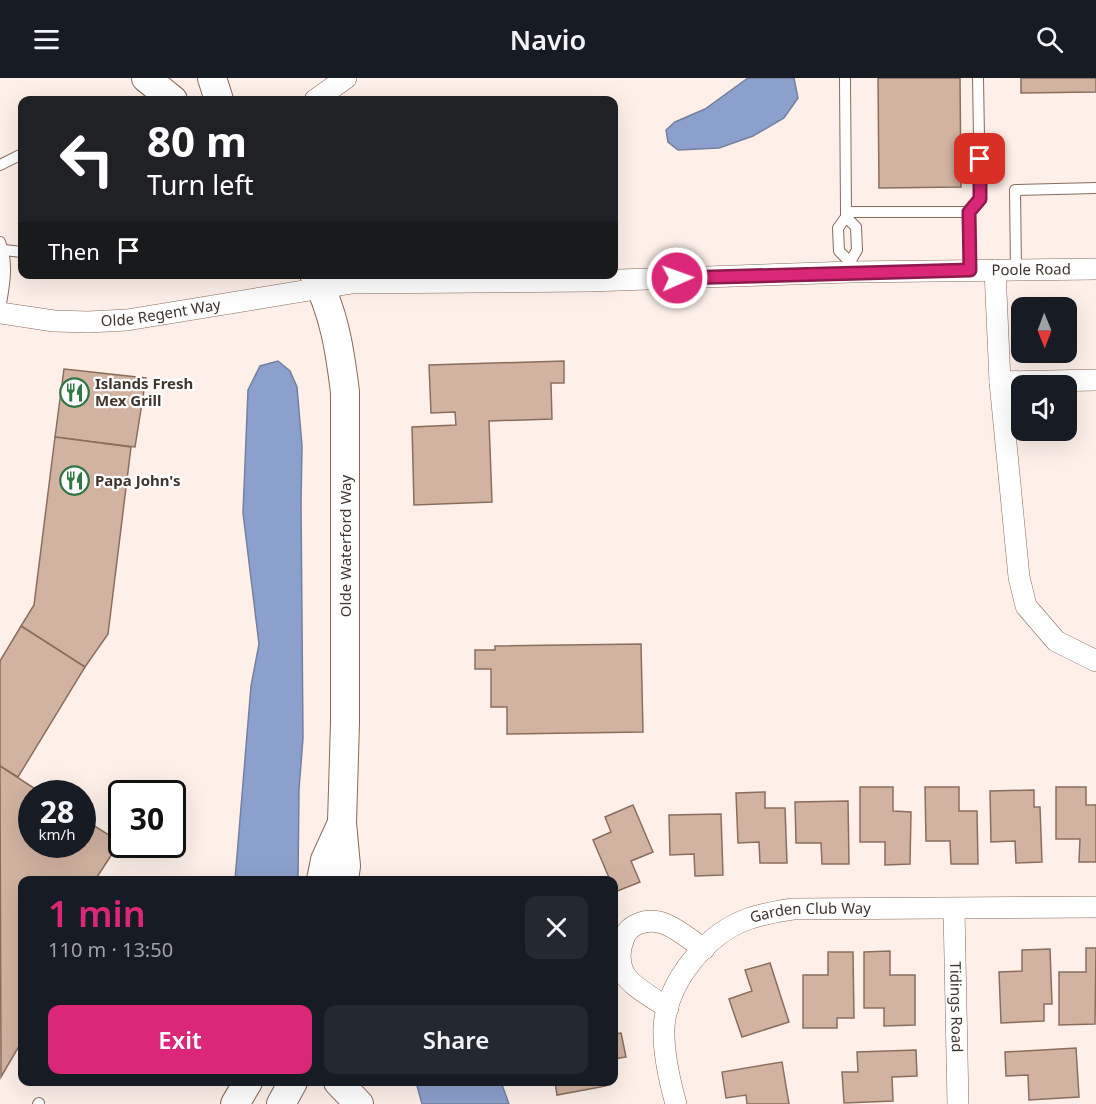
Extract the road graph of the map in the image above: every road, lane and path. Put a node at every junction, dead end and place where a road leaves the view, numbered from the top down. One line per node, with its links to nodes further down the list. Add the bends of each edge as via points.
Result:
1 (146, 78): 6 (street)
2 (212, 78): 7 (street)
3 (346, 78): 8 (street)
4 (845, 78): 13 (lane)
5 (978, 78): 12 (lane, via 980,199)
6 (168, 96)
7 (218, 96)
8 (321, 96)
9 (18, 156): 10 (lane)
10 (0, 165)
11 (1096, 188): 20 (lane, via 1015,190)
12 (969, 212): 13 (lane); 18 (lane)
13 (846, 215): 16 (lane, via 856,227 857,250); 16 (lane, via 838,228 839,251)
14 (2, 246): 15 (lane); 25 (lane, via 5,282)
15 (18, 251)
16 (850, 267): 18 (street, Poole Road); 21 (street, Poole Road)
17 (1096, 268): 20 (street, Poole Road)
18 (970, 270): 19 (street, Poole Road)
19 (995, 270): 20 (street, Poole Road); 27 (street)
20 (1016, 270)
21 (677, 278): 23 (street, Olde Regent Way)
22 (614, 279): 24 (street, Olde Regent Way)
23 (618, 279)
24 (317, 281): 25 (street, Olde Regent Way, via 128,321 54,321); 29 (street, Olde Waterford Way, via 332,315 345,392)
25 (0, 311)
26 (1096, 380): 27 (street)
27 (1000, 382): 28 (street, via 1019,576 1026,606 1056,641)
28 (1096, 661)
29 (342, 823): 30 (street, Olde Waterford Way); 31 (street, Olde Waterford Way)
30 (322, 876)
31 (345, 876)
32 (1096, 907): 33 (street, Garden Club Way)
33 (954, 909): 34 (street, Garden Club Way, via 793,909 746,920); 45 (street, Tidings Road)
34 (704, 949): 35 (street, Garden Club Way, via 686,968); 35 (street, via 665,922 643,921 626,933 620,953 623,972)
35 (668, 1008): 44 (street, Garden Club Way, via 664,1043)
36 (246, 1086): 40 (street)
37 (291, 1086): 41 (street)
38 (342, 1086): 42 (street)
39 (369, 1086): 43 (street)
40 (235, 1104)
41 (281, 1104)
42 (358, 1104)
43 (375, 1104)
44 (676, 1104)
45 (958, 1104)

